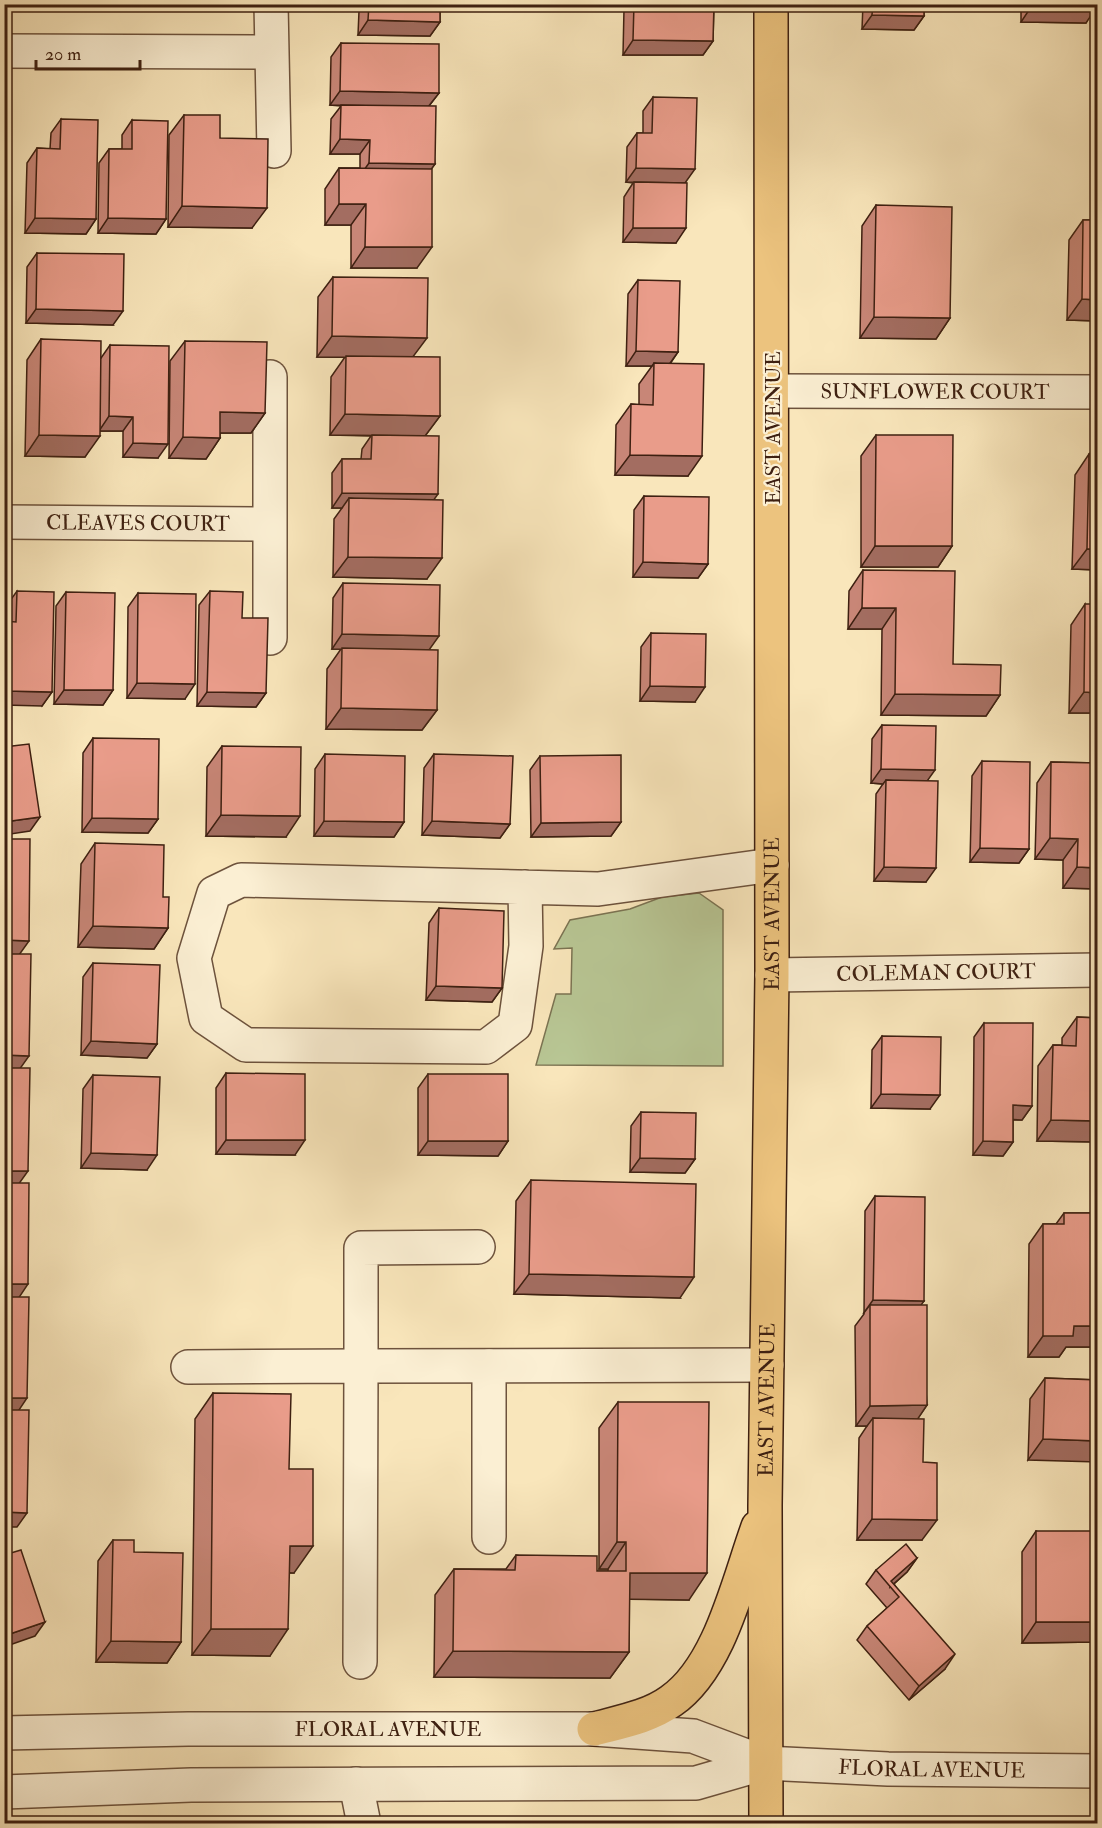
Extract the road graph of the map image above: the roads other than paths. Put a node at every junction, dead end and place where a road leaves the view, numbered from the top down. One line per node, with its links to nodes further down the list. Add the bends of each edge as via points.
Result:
1 (271, 4): 4 (street)
2 (771, 4): 7 (main road, EAST AVENUE)
3 (4, 51): 4 (street)
4 (271, 52): 5 (street)
5 (274, 151)
6 (270, 377): 10 (street)
7 (773, 391): 8 (street, SUNFLOWER COURT); 12 (main road, EAST AVENUE)
8 (1098, 392)
9 (4, 522): 10 (street, CLEAVES COURT)
10 (269, 524): 11 (street)
11 (270, 638)
12 (772, 865): 13 (street, via 598,889); 15 (main road, EAST AVENUE)
13 (525, 886): 13 (street, via 241,880 214,893 195,958 206,1018 246,1046 486,1047 515,1025 526,946)
14 (1098, 970): 15 (street, COLEMAN COURT)
15 (772, 975): 17 (main road, EAST AVENUE)
16 (478, 1248): 18 (street, via 361,1248)
17 (767, 1365): 19 (street); 21 (main road, EAST AVENUE)
18 (361, 1366): 19 (street); 20 (street); 23 (street)
19 (489, 1366): 22 (street)
20 (188, 1367)
21 (765, 1506): 24 (main road, via 712,1654 690,1687 670,1703 645,1715); 26 (main road, EAST AVENUE)
22 (489, 1537)
23 (360, 1662)
24 (594, 1729): 25 (street, FLORAL AVENUE); 26 (street, FLORAL AVENUE, via 693,1736)
25 (4, 1734)
26 (765, 1764): 27 (street, FLORAL AVENUE); 28 (street, FLORAL AVENUE, via 696,1783); 31 (main road, EAST AVENUE)
27 (1098, 1771)
28 (356, 1784): 29 (street, FLORAL AVENUE); 30 (street)
29 (4, 1792)
30 (364, 1824)
31 (766, 1824)

